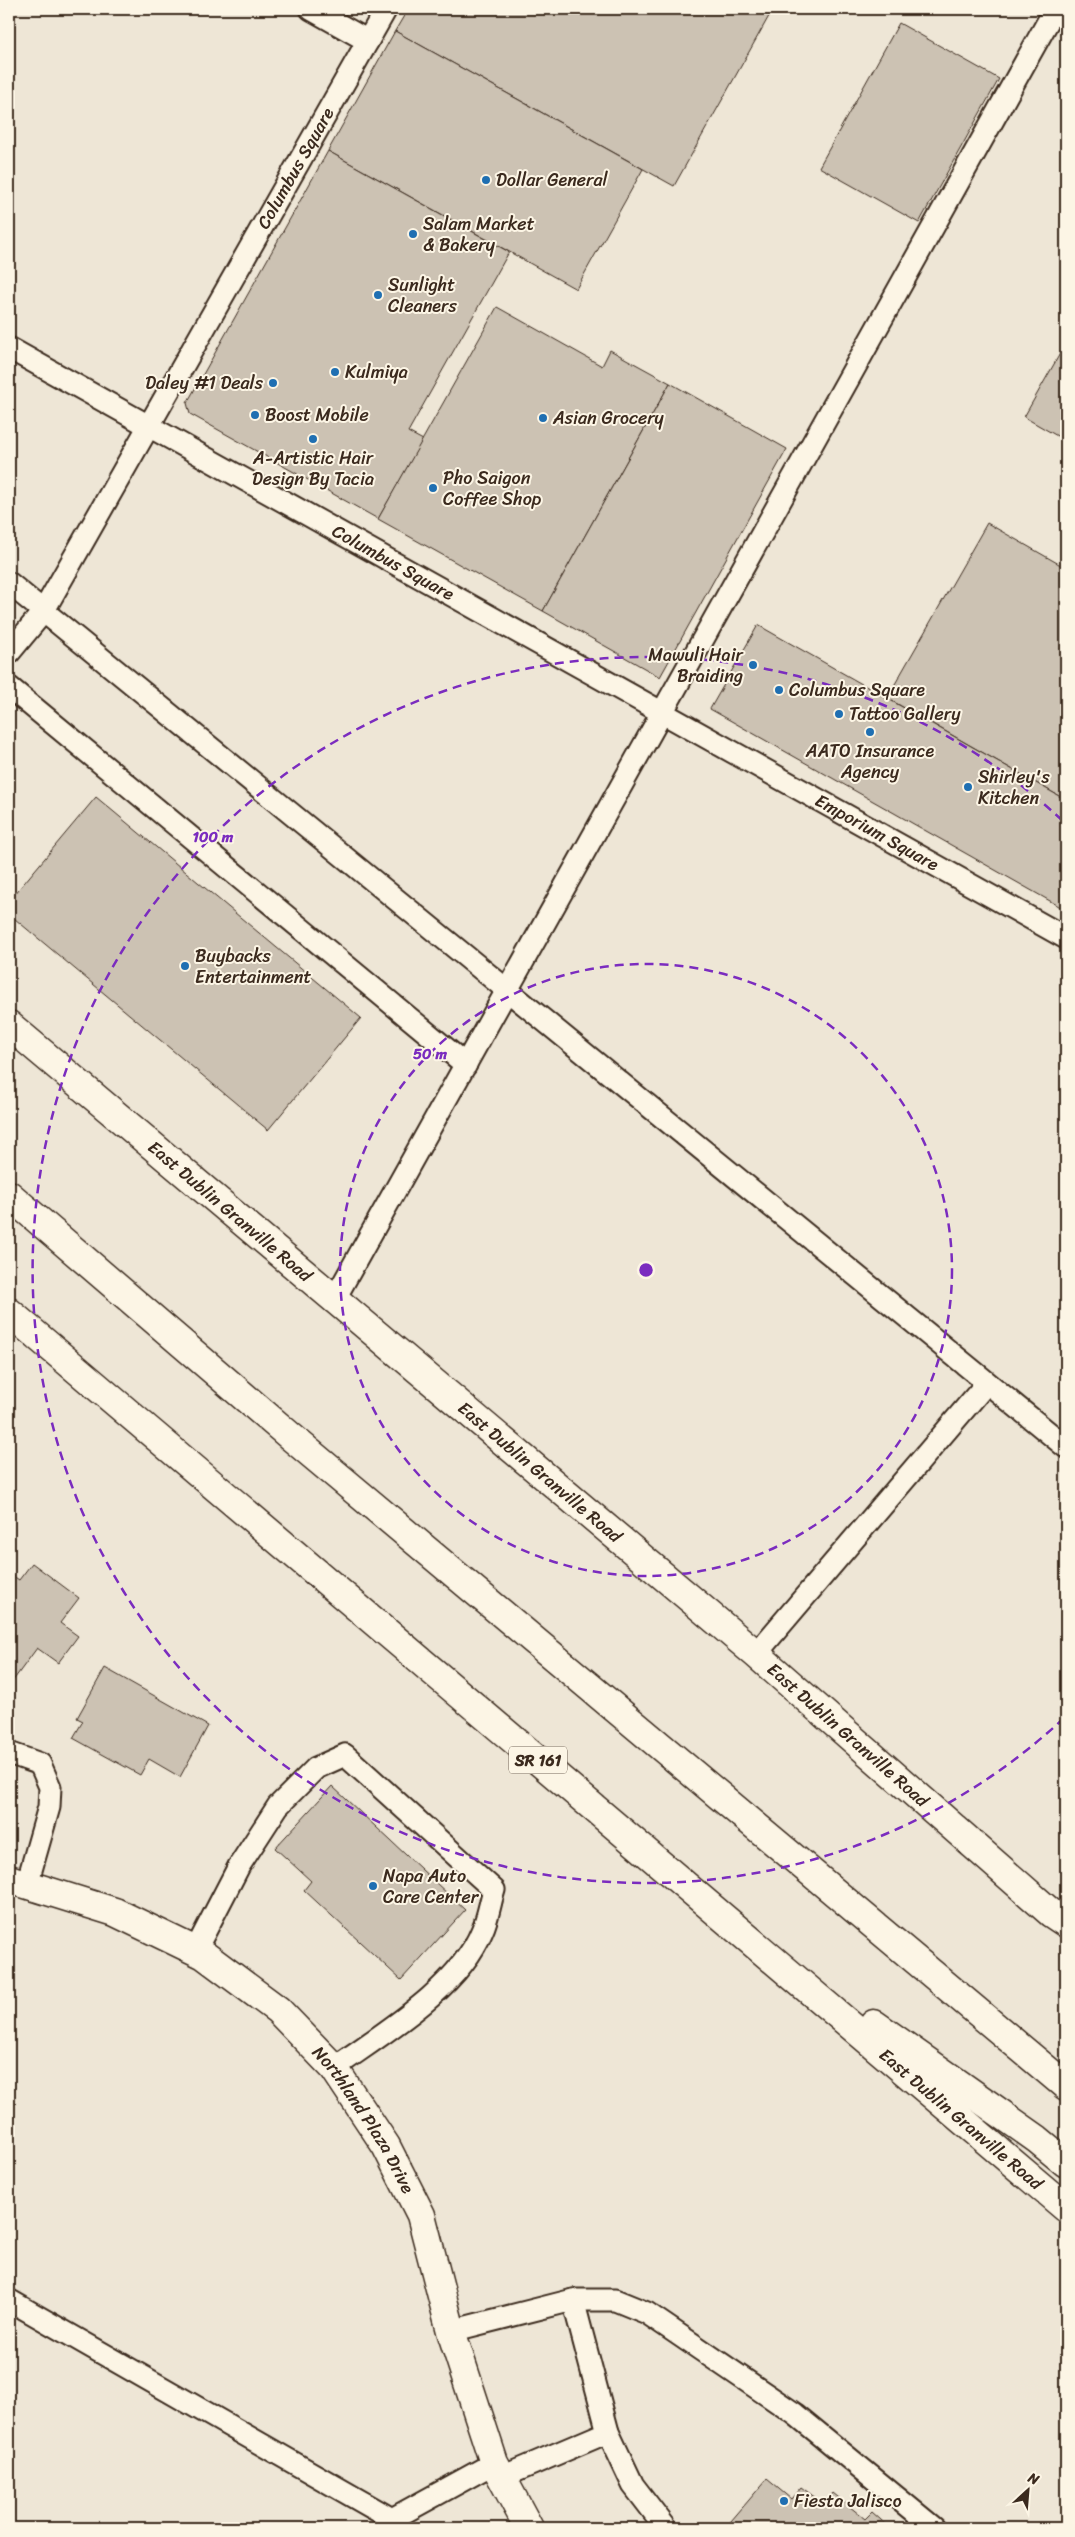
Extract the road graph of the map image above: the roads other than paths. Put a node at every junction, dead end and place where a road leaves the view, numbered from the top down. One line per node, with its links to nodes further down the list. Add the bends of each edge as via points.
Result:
1 (311, 9): 4 (lane)
2 (386, 9): 4 (lane, Columbus Square)
3 (1055, 9): 11 (lane)
4 (368, 41): 6 (lane, Columbus Square)
5 (9, 348): 6 (lane, Columbus Square)
6 (149, 427): 8 (lane); 11 (lane, Columbus Square)
7 (9, 583): 8 (lane)
8 (43, 612): 9 (lane); 13 (lane)
9 (9, 653)
10 (9, 687): 15 (lane)
11 (662, 712): 12 (lane, Emporium Square); 13 (lane)
12 (1066, 938)
13 (507, 990): 15 (lane); 19 (lane)
14 (9, 1025): 17 (main road, East Dublin Granville Road)
15 (466, 1065): 17 (lane)
16 (9, 1195): 28 (main road, via 290,1436)
17 (334, 1300): 21 (main road, East Dublin Granville Road)
18 (9, 1312): 25 (main road, East Dublin Granville Road / SR 161)
19 (986, 1384): 20 (lane); 21 (lane)
20 (1066, 1447)
21 (756, 1654): 24 (main road, East Dublin Granville Road)
22 (9, 1753): 23 (lane, via 40,1764 50,1787 49,1807)
23 (18, 1881): 26 (main road, Northland Plaza Drive, via 115,1912)
24 (1066, 1923)
25 (731, 1924): 29 (main road); 30 (main road, East Dublin Granville Road / SR 161)
26 (196, 1951): 27 (main road, Northland Plaza Drive, via 278,2010); 27 (lane, via 239,1866 278,1806 316,1768 345,1755 494,1890 482,1932 454,1976 417,2008)
27 (334, 2068): 33 (main road, Northland Plaza Drive, via 386,2146 421,2214)
28 (1066, 2086)
29 (1066, 2162)
30 (1066, 2208)
31 (9, 2300): 36 (lane)
32 (573, 2300): 33 (lane); 34 (lane); 39 (lane, via 615,2300 647,2313 795,2414)
33 (451, 2331): 35 (main road, Northland Plaza Drive)
34 (608, 2432): 35 (lane); 38 (lane, via 633,2485)
35 (498, 2470): 36 (lane); 37 (main road, Northland Plaza Drive)
36 (390, 2524)
37 (529, 2528)
38 (666, 2528)
39 (934, 2528)

